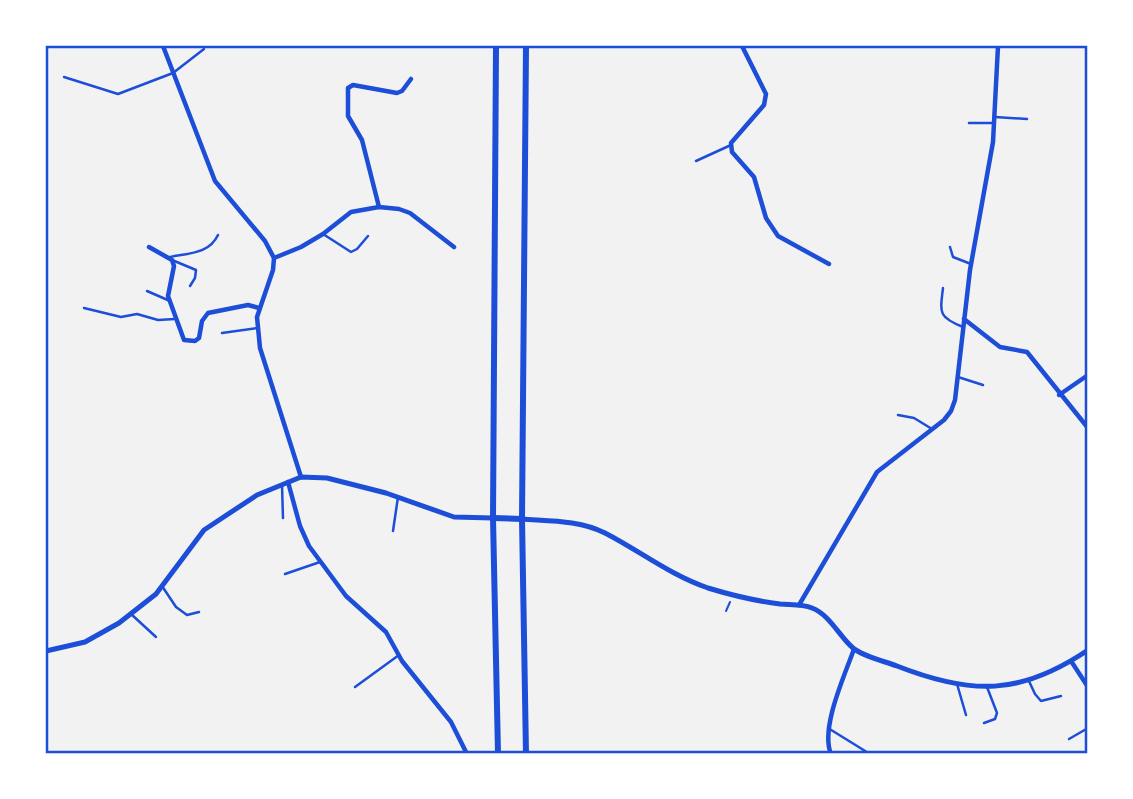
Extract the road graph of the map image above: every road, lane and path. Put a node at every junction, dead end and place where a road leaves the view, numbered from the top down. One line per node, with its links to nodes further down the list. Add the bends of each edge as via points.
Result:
1 (163, 46): 7 (street)
2 (496, 46): 48 (main road)
3 (526, 46): 49 (main road)
4 (743, 46): 13 (street, via 766,100)
5 (998, 46): 11 (street)
6 (204, 49): 7 (lane)
7 (173, 72): 8 (lane, via 118,94); 23 (street, via 215,181)
8 (64, 77)
9 (411, 79): 15 (street, via 397,93 354,85 348,88 348,116 362,140)
10 (1027, 119): 11 (lane)
11 (995, 120): 12 (lane); 25 (street)
12 (969, 123)
13 (731, 145): 14 (lane); 24 (street, via 754,177 766,218 778,236)
14 (696, 161)
15 (379, 207): 16 (street, via 351,212); 20 (street, via 410,213)
16 (323, 234): 18 (lane, via 351,252); 23 (street)
17 (218, 235): 22 (lane, via 205,250)
18 (369, 236)
19 (149, 247): 22 (street)
20 (454, 247)
21 (950, 247): 25 (lane, via 953,257)
22 (170, 258): 26 (lane, via 196,270); 29 (street, via 174,267)
23 (274, 258): 31 (street)
24 (829, 264)
25 (971, 264): 33 (street)
26 (190, 286)
27 (943, 288): 34 (lane, via 942,314)
28 (148, 291): 29 (lane)
29 (170, 301): 32 (street)
30 (84, 308): 32 (lane, via 121,317 137,314)
31 (259, 308): 32 (street, via 248,305 208,313 195,341 182,337); 35 (street)
32 (178, 319)
33 (964, 320): 34 (street); 40 (street, via 1000,347 1027,352)
34 (963, 327): 38 (street)
35 (257, 328): 36 (lane); 44 (street)
36 (222, 333)
37 (1087, 375): 40 (street)
38 (958, 377): 39 (lane); 43 (street, via 951,411)
39 (983, 385)
40 (1059, 394): 42 (street)
41 (898, 415): 43 (lane)
42 (1087, 428)
43 (932, 429): 54 (street, via 877,472)
44 (301, 477): 45 (street); 46 (street, via 327,478)
45 (285, 483): 47 (lane); 51 (street, via 304,537); 53 (street, via 257,495 204,530)
46 (398, 497): 48 (street, via 454,517); 50 (lane)
47 (283, 518)
48 (493, 518): 49 (main road); 75 (main road)
49 (522, 519): 54 (street, via 585,525 690,581 743,597); 76 (main road)
50 (393, 531)
51 (320, 562): 52 (lane); 61 (street, via 351,602 386,632)
52 (285, 574)
53 (162, 586): 55 (lane, via 187,615); 56 (street)
54 (799, 605): 59 (street, via 814,608)
55 (199, 612)
56 (131, 614): 57 (lane); 58 (street, via 85,642)
57 (156, 637)
58 (46, 648)
59 (854, 649): 64 (street); 71 (street)
60 (1087, 650): 62 (street)
61 (399, 655): 65 (lane); 74 (street, via 443,709)
62 (1071, 661): 63 (street); 67 (street)
63 (1028, 679): 66 (street); 68 (lane, via 1041,701)
64 (957, 684): 66 (street); 69 (lane)
65 (355, 687)
66 (987, 687): 70 (lane, via 997,713 995,719)
67 (1087, 687)
68 (1061, 696)
69 (967, 716)
70 (984, 723)
71 (828, 728): 77 (street); 78 (lane)
72 (1087, 728): 73 (lane)
73 (1069, 739)
74 (467, 754)
75 (498, 754)
76 (526, 754)
77 (831, 754)
78 (870, 754)

